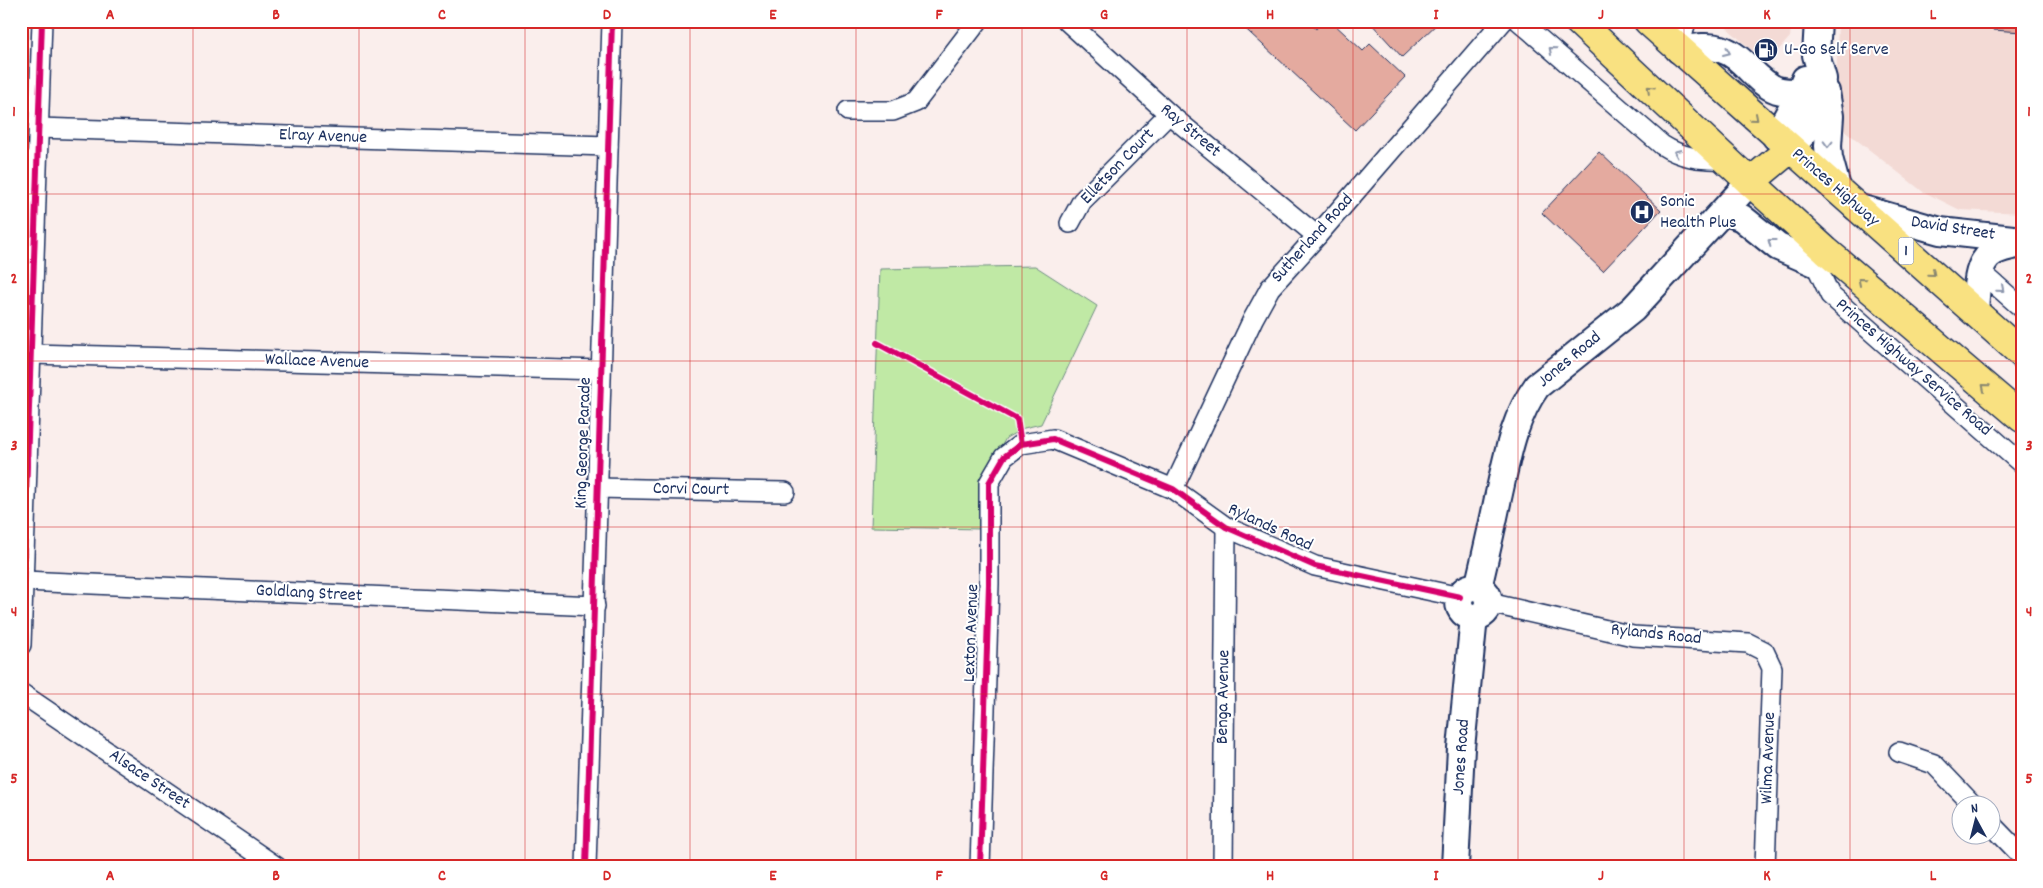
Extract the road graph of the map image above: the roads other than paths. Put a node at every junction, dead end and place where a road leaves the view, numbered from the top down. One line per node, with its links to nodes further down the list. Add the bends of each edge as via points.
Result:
1 (42, 21): 16 (street)
2 (612, 21): 18 (street, King George Parade)
3 (978, 21): 14 (street, via 916,102 893,111)
4 (1067, 21): 15 (street, Ray Street)
5 (1503, 21): 24 (street, Sutherland Road)
6 (1519, 21): 19 (street, one-way to 6, via 1685,156 1662,145)
7 (1578, 21): 19 (highway, one-way to 7)
8 (1648, 21): 11 (highway, Princes Highway / 1)
9 (1686, 21): 11 (street)
10 (1818, 21): 12 (main road)
11 (1679, 50): 13 (main road, one-way to 13, via 1720,49 1737,57 1770,86 1780,91); 17 (highway, Princes Highway / 1, one-way to 17)
12 (1820, 67): 13 (main road); 17 (main road, via 1820,102 1814,118 1803,135); 21 (main road, one-way to 21, via 1830,116 1829,158)
13 (1800, 92): 17 (main road)
14 (848, 111)
15 (1169, 114): 23 (street, Elletson Court, via 1082,201); 24 (street, Ray Street)
16 (38, 128): 18 (street, Elray Avenue); 32 (street)
17 (1783, 143): 20 (highway); 21 (highway, Princes Highway / 1)
18 (608, 146): 34 (street, King George Parade)
19 (1725, 159): 20 (highway)
20 (1750, 182): 22 (main road, Jones Road); 27 (highway)
21 (1847, 199): 25 (main road, David Street, via 1935,230); 30 (highway, Princes Highway / 1, one-way to 30)
22 (1724, 211): 27 (main road, one-way to 22, via 1778,247 1742,218); 44 (main road, Jones Road, via 1633,309 1537,386 1526,402 1507,457)
23 (1070, 223)
24 (1317, 236): 40 (street, Sutherland Road, via 1270,288)
25 (2022, 240)
26 (2022, 244): 28 (main road, via 1992,253)
27 (1821, 257): 35 (highway, one-way to 27); 38 (street, Princes Highway Service Road, via 1830,295)
28 (1980, 271): 29 (street, one-way to 29); 30 (main road)
29 (2022, 308)
30 (1984, 320): 31 (street); 33 (highway, Princes Highway / 1)
31 (2022, 339)
32 (32, 354): 34 (street, Wallace Avenue); 37 (street)
33 (2022, 354)
34 (602, 370): 39 (street, King George Parade)
35 (2022, 418)
36 (1053, 439): 40 (street, Rylands Road); 55 (street, Lexton Avenue, via 1021,444 1004,457 989,483)
37 (25, 456): 43 (street)
38 (2022, 464)
39 (597, 488): 41 (street, Corvi Court); 45 (street, King George Parade)
40 (1173, 489): 42 (street, Rylands Road)
41 (785, 492)
42 (1226, 527): 44 (street, Rylands Road, via 1315,566); 56 (street, Benga Avenue)
43 (24, 581): 45 (street, Goldlang Street); 46 (street)
44 (1475, 601): 47 (street, Rylands Road, via 1633,636 1748,643); 57 (main road, Jones Road)
45 (595, 606): 54 (street, King George Parade)
46 (21, 645)
47 (1764, 651): 58 (street, Wilma Avenue, via 1772,668)
48 (21, 693): 53 (street, Alsace Street)
49 (1899, 752): 50 (street, via 1934,764)
50 (1964, 796)
51 (2000, 833): 52 (street)
52 (2022, 856)
53 (278, 867)
54 (586, 867)
55 (980, 867)
56 (1223, 867)
57 (1455, 867)
58 (1765, 867)

